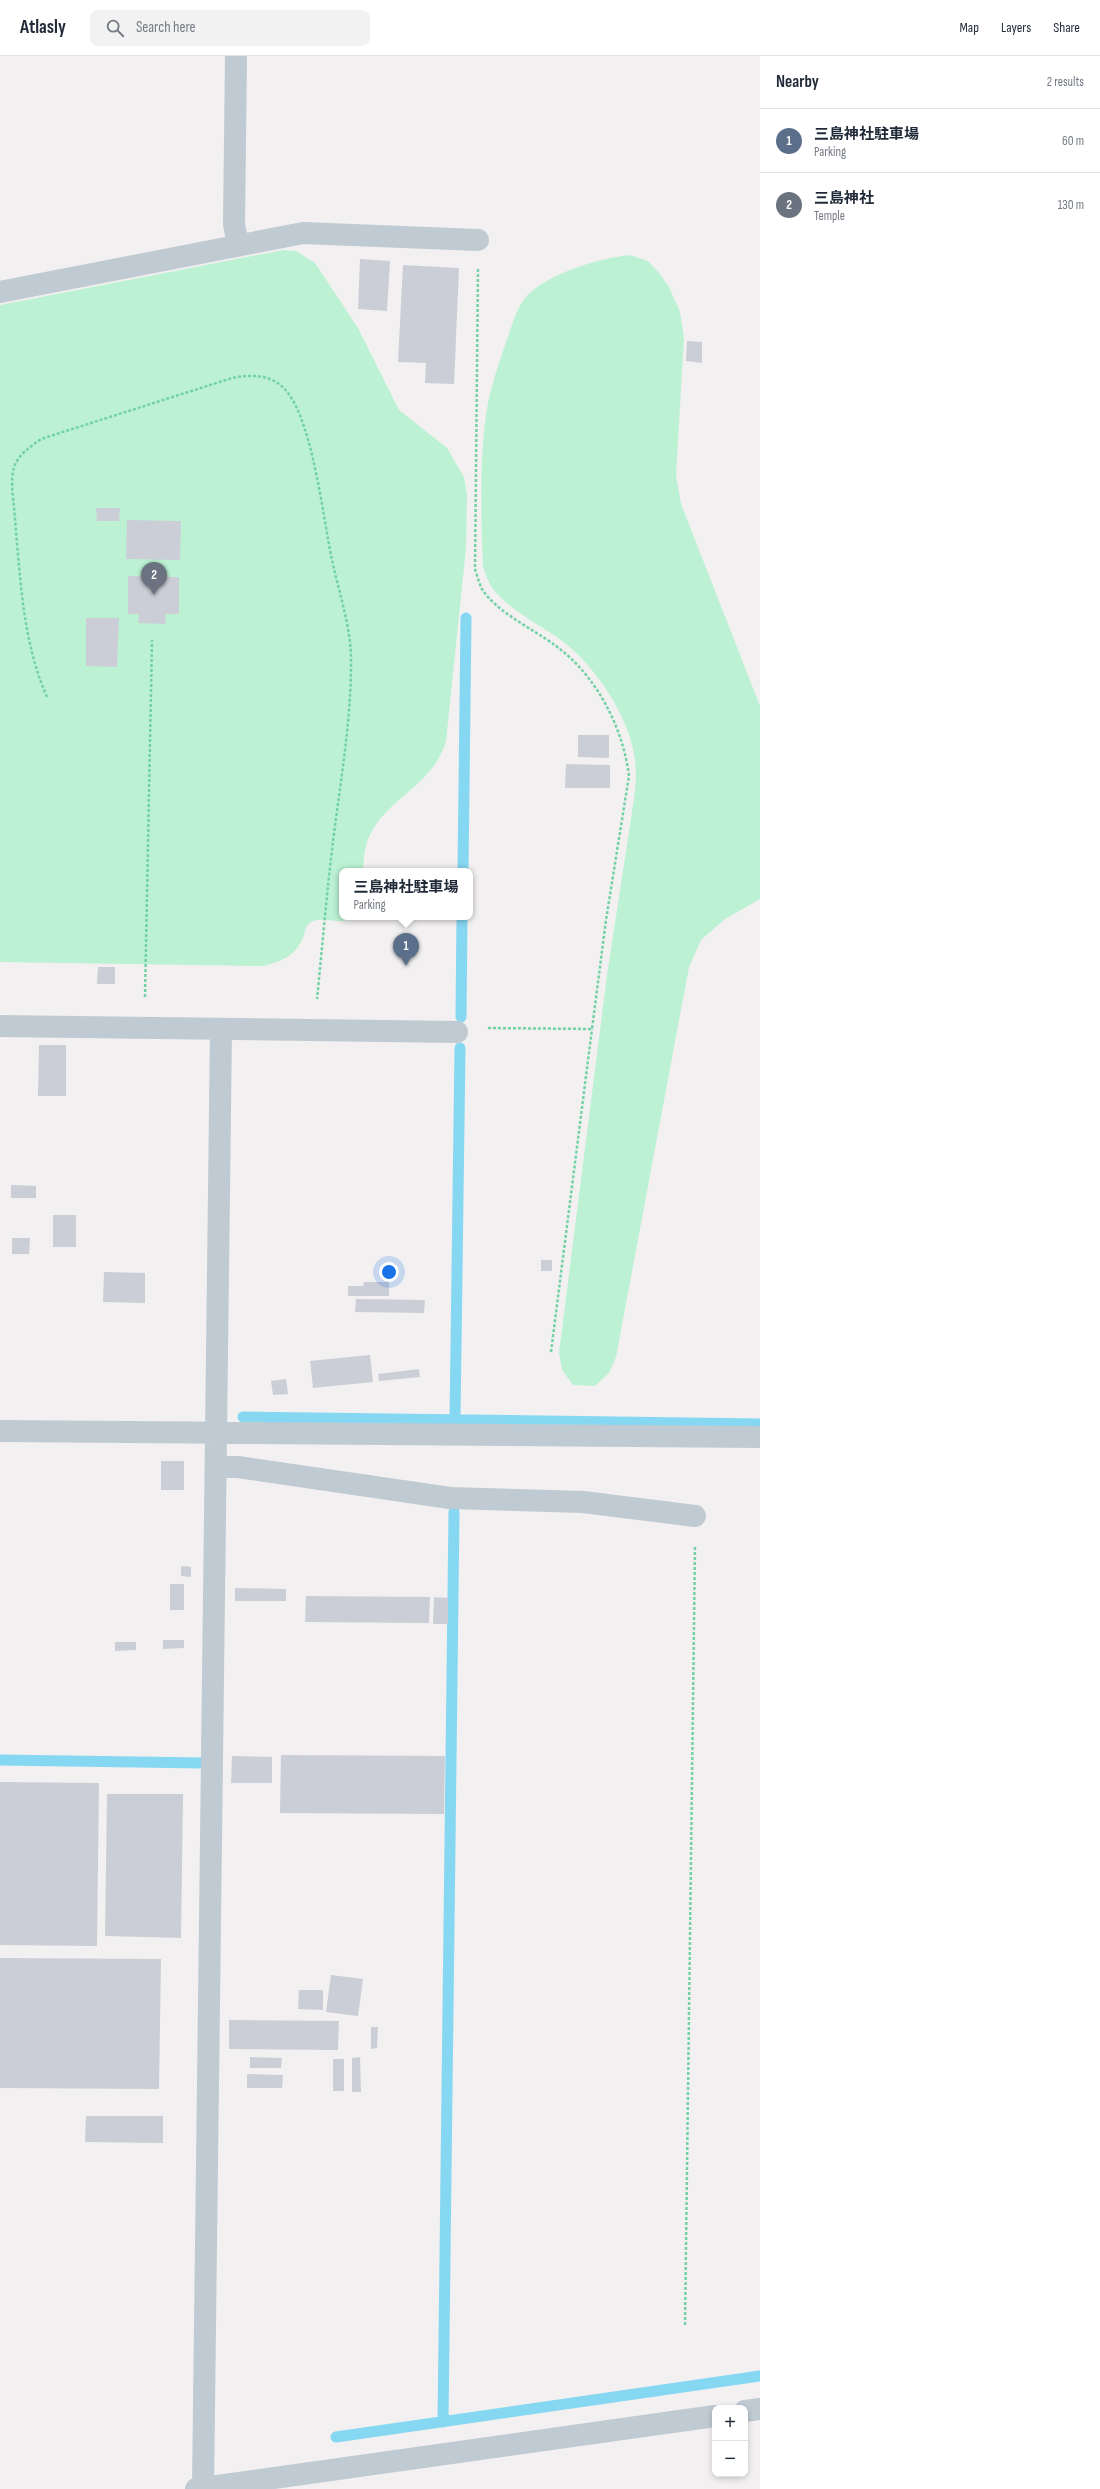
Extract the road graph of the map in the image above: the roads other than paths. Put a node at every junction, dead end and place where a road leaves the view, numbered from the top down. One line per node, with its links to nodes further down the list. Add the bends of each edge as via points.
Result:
1 (236, 56): 3 (street, via 234,224)
2 (478, 240): 3 (street, via 303,233)
3 (238, 245): 4 (street)
4 (0, 292)
5 (0, 1026): 6 (street)
6 (221, 1029): 7 (street); 9 (street)
7 (457, 1032)
8 (0, 1431): 9 (street)
9 (216, 1434): 10 (street, via 243,1431); 11 (street)
10 (760, 1437)
11 (216, 1467): 12 (street, via 238,1467 450,1498 583,1502); 16 (street)
12 (695, 1516)
13 (760, 2409): 14 (street)
14 (748, 2411)
15 (712, 2416): 16 (street)
16 (200, 2488)

